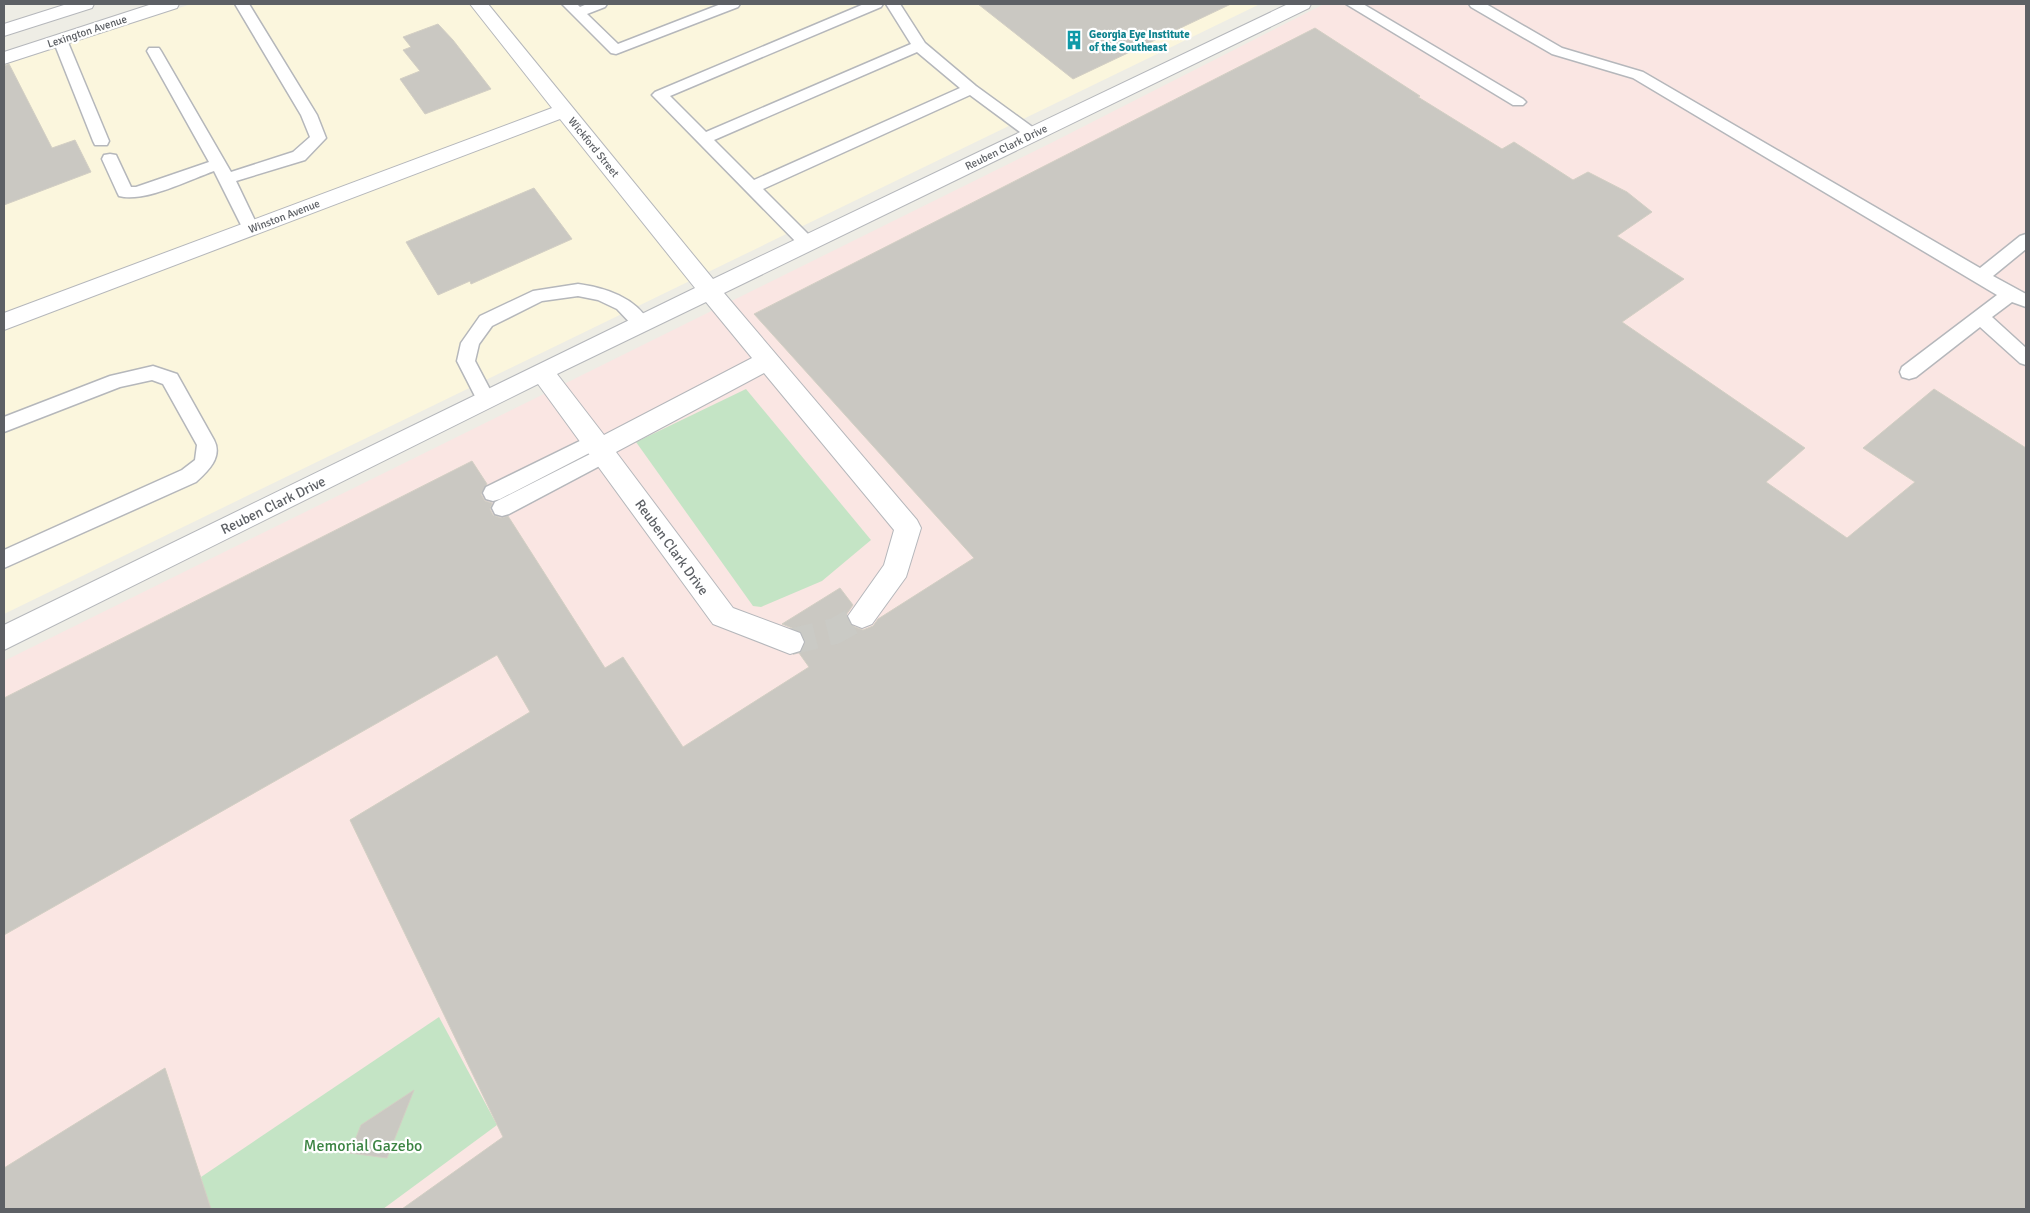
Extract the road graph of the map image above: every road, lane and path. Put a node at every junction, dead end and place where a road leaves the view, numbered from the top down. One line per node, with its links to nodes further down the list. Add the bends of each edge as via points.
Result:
1 (85, 4): 13 (street, Lexington Avenue)
2 (170, 4): 14 (street, Lexington Avenue)
3 (242, 4): 25 (lane, via 309,115 318,138 299,156)
4 (479, 4): 20 (street, Wickford Street)
5 (600, 4): 12 (lane)
6 (733, 4): 12 (lane, via 616,50)
7 (876, 4): 22 (lane, via 660,94)
8 (893, 4): 15 (lane)
9 (1302, 4): 21 (street, Reuben Clark Drive)
10 (1353, 4): 19 (lane)
11 (1476, 4): 30 (lane, via 1557,51 1638,75)
12 (573, 8)
13 (4, 30)
14 (60, 40): 17 (street, Lexington Avenue); 23 (lane)
15 (919, 46): 18 (lane); 22 (lane)
16 (154, 51): 25 (lane)
17 (4, 58)
18 (971, 89): 21 (lane); 26 (lane)
19 (1518, 102)
20 (564, 110): 27 (street, Winston Avenue); 31 (street, Wickford Street)
21 (1034, 134): 29 (street, Reuben Clark Drive)
22 (704, 139): 26 (lane)
23 (101, 142)
24 (110, 159): 25 (lane, via 125,192 131,193)
25 (222, 172): 27 (lane)
26 (752, 188): 29 (lane)
27 (251, 228): 34 (street, Winston Avenue)
28 (2026, 240): 30 (lane)
29 (807, 243): 31 (street, Reuben Clark Drive)
30 (1981, 277): 32 (lane)
31 (709, 290): 35 (street, Reuben Clark Drive); 37 (street)
32 (2018, 298): 33 (lane)
33 (1981, 317): 36 (lane); 39 (lane)
34 (4, 322)
35 (641, 323): 38 (street, Reuben Clark Drive); 40 (lane, via 623,305 602,294 578,290 539,295 486,321 470,344 466,361)
36 (2026, 358)
37 (768, 360): 42 (street); 45 (street, via 908,528 896,569)
38 (542, 371): 40 (street, Reuben Clark Drive); 42 (street, Reuben Clark Drive)
39 (1909, 372)
40 (486, 399): 46 (street, Reuben Clark Drive)
41 (4, 425): 44 (lane, via 117,381 153,373 170,379 207,445 204,464 189,476)
42 (599, 449): 43 (lane); 47 (street, Reuben Clark Drive, via 723,616)
43 (497, 501)
44 (4, 559)
45 (862, 616)
46 (4, 638)
47 (790, 642)

